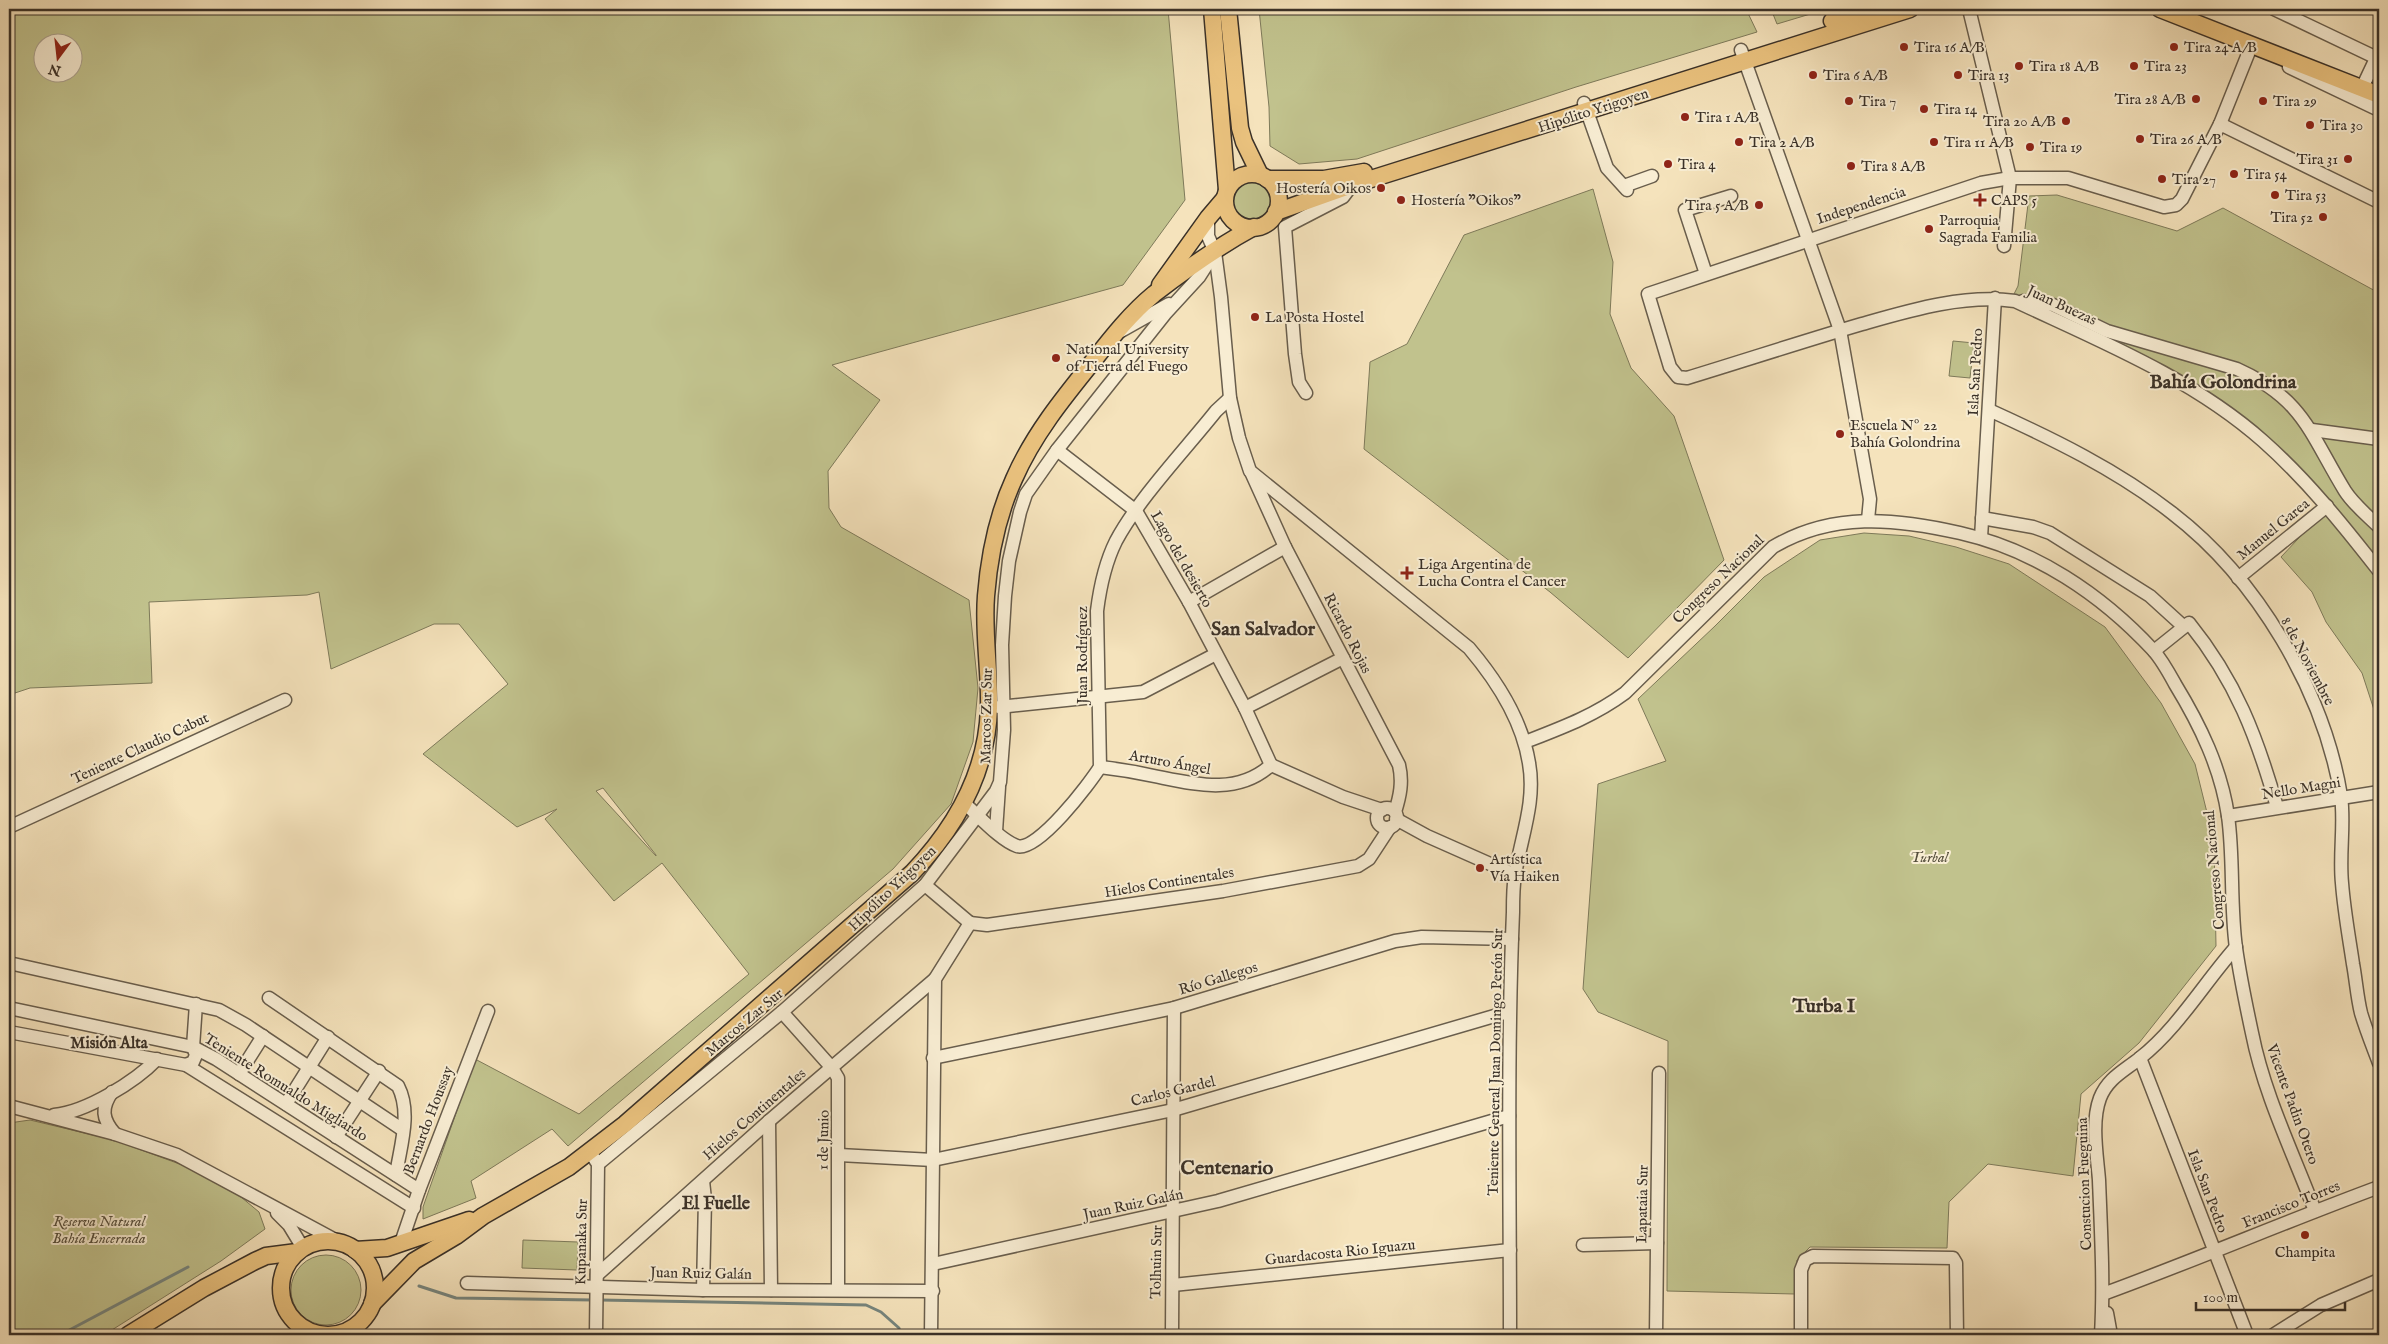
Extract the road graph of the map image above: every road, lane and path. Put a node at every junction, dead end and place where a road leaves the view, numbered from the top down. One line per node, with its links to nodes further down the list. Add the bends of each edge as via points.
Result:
1 (1212, 9): 20 (main road)
2 (1228, 9): 18 (main road, via 1240,128 1244,142)
3 (1870, 9): 10 (main road, Hipólito Yrigoyen)
4 (1910, 9): 10 (main road, Hipólito Yrigoyen)
5 (1969, 9): 19 (street)
6 (2160, 9): 9 (main road)
7 (2183, 9): 12 (main road)
8 (2274, 9): 11 (street)
9 (2251, 47): 12 (main road); 15 (street); 16 (street)
10 (1743, 55): 14 (main road, Hipólito Yrigoyen); 26 (street)
11 (2378, 56): 12 (street)
12 (2369, 85): 13 (main road)
13 (2379, 95)
14 (1585, 107): 17 (street, via 1607,168 1625,188); 18 (main road, Hipólito Yrigoyen, via 1360,173 1324,179); 24 (main road, Hipólito Yrigoyen, via 1352,185)
15 (2379, 110)
16 (2220, 124): 19 (street, Independencia, via 2176,206 2164,207 2068,178); 22 (street)
17 (1652, 176)
18 (1264, 177): 20 (main road, via 1244,175 1231,184); 24 (main road, via 1276,190)
19 (2010, 178): 26 (street, Independencia, via 1981,183); 27 (street)
20 (1226, 194): 23 (main road, Hipólito Yrigoyen); 25 (main road, via 1230,216 1244,226)
21 (1731, 196): 29 (street, via 1685,210)
22 (2379, 202)
23 (1208, 218): 28 (street, via 1208,236); 32 (main road, Hipólito Yrigoyen)
24 (1278, 219): 25 (main road); 39 (street, via 1299,382)
25 (1254, 227): 28 (main road, Hipólito Yrigoyen)
26 (1810, 240): 29 (street, Independencia); 36 (street)
27 (2004, 246)
28 (1215, 252): 30 (street, Marcos Zar Sur); 31 (street); 32 (main road, Hipólito Yrigoyen)
29 (1706, 274): 38 (street, Independencia, via 1648,294 1670,367)
30 (1199, 278): 31 (street, via 1208,278); 34 (street, Marcos Zar Sur)
31 (1219, 286): 40 (street)
32 (1153, 295): 37 (main road, Hipólito Yrigoyen)
33 (1995, 298): 35 (street, Juan Buezas); 36 (street, Juan Buezas, via 1908,311); 41 (street, Isla San Pedro)
34 (1176, 301): 37 (street); 44 (street, Marcos Zar Sur)
35 (2016, 301): 42 (street, via 2053,305 2107,331 2244,372 2294,407); 46 (street, Juan Buezas, via 2182,383 2262,440)
36 (1840, 330): 38 (street, Juan Buezas, via 1688,378); 49 (street, via 1870,499)
37 (1114, 334): 62 (main road, Hipólito Yrigoyen, via 1046,424 1013,479 1003,510 986,596)
38 (1678, 378)
39 (1306, 393)
40 (1230, 398): 45 (street); 47 (street, Juan Rodríguez)
41 (1990, 410): 48 (street, Isla San Pedro); 54 (street, 8 de Noviembre, via 2088,458 2133,485 2173,513 2208,544)
42 (2312, 430): 43 (street); 50 (street, via 2345,491)
43 (2379, 439)
44 (1057, 450): 47 (street, Lago del desierto); 62 (street, Marcos Zar Sur, via 1026,494 1010,561)
45 (1250, 471): 52 (street, Ricardo Rojas); 64 (street, Teniente General Juan Domingo Perón Sur, via 1469,648 1506,698)
46 (2327, 506): 53 (street, Juan Buezas); 54 (street, Manuel Garea)
47 (1136, 511): 55 (street, Lago del desierto); 60 (street, Juan Rodríguez, via 1115,543 1100,587 1097,611)
48 (1982, 518): 51 (street, Isla San Pedro); 56 (street, via 2034,526 2050,533 2150,596)
49 (1868, 520): 51 (street, Congreso Nacional, via 1920,524); 64 (street, Congreso Nacional, via 1808,530 1772,547 1605,708)
50 (2379, 528)
51 (1981, 538): 57 (street, Congreso Nacional, via 2038,561 2077,585 2111,610)
52 (1285, 547): 55 (street); 59 (street, Ricardo Rojas)
53 (2379, 571)
54 (2238, 578): 69 (street, 8 de Noviembre, via 2272,626 2315,704)
55 (1189, 602): 58 (street, Lago del desierto)
56 (2183, 626): 57 (street); 71 (street, via 2189,623 2234,691 2257,740)
57 (2154, 651): 73 (street, Congreso Nacional, via 2202,731 2219,776)
58 (1216, 654): 60 (street, via 1143,692); 63 (street, Lago del desierto)
59 (1343, 658): 63 (street); 74 (street, Ricardo Rojas, via 1399,765 1401,792)
60 (1098, 697): 62 (street); 66 (street, Juan Rodríguez)
61 (284, 700): 75 (street, Teniente Claudio Cabut)
62 (997, 708): 67 (street, Marcos Zar Sur); 70 (main road, Hipólito Yrigoyen)
63 (1245, 708): 65 (street, Lago del desierto)
64 (1525, 742): 77 (street, Teniente General Juan Domingo Perón Sur, via 1532,789)
65 (1271, 765): 66 (street, Arturo Ángel, via 1248,781 1215,786); 74 (street)
66 (1100, 767): 76 (street, via 1088,787 1032,844 1018,847)
67 (1000, 782): 72 (street, Marcos Zar Sur); 76 (street)
68 (2379, 792): 69 (street, Nello Magni)
69 (2341, 798): 71 (street, Nello Magni); 100 (street, 8 de Noviembre, via 2345,913 2361,1012)
70 (964, 803): 72 (street); 121 (main road, Hipólito Yrigoyen, via 942,839 912,873)
71 (2277, 808): 73 (street, Nello Magni)
72 (978, 816): 76 (street); 78 (street, Marcos Zar Sur)
73 (2228, 816): 81 (street, Congreso Nacional)
74 (1387, 820): 77 (street); 79 (street, Hielos Continentales, via 1369,858 1358,866 1223,891 987,925)
75 (9, 827)
76 (996, 832)
77 (1515, 874): 80 (street, Teniente General Juan Domingo Perón Sur)
78 (925, 885): 79 (street); 89 (street, Marcos Zar Sur)
79 (970, 923): 83 (street)
80 (1512, 939): 87 (street, Río Gallegos, via 1422,937 1395,941); 90 (street, Teniente General Juan Domingo Perón Sur)
81 (2236, 947): 98 (street, Constucion Fueguina, via 2172,1026); 129 (street, Vicente Padin Otero, via 2257,1057)
82 (9, 963): 85 (street)
83 (935, 979): 97 (street); 103 (street, Hielos Continentales)
84 (270, 998): 94 (street)
85 (196, 1004): 93 (street, via 232,1016); 95 (street)
86 (9, 1008): 92 (street, Teniente Romualdo Migliardo)
87 (1174, 1008): 97 (street, Río Gallegos); 112 (street, Tolhuin Sur)
88 (488, 1010): 126 (street, Bernardo Houssay)
89 (782, 1012): 103 (street, 1 de Junio); 121 (street, Marcos Zar Sur)
90 (1508, 1012): 112 (street, Carlos Gardel); 114 (street, Teniente General Juan Domingo Perón Sur)
91 (9, 1032): 96 (street)
92 (140, 1035): 95 (street, Teniente Romualdo Migliardo); 96 (street, via 131,1045)
93 (263, 1036): 102 (street); 106 (street)
94 (328, 1037): 102 (street); 104 (street)
95 (193, 1047): 101 (street, via 195,1059); 106 (street, Teniente Romualdo Migliardo)
96 (136, 1054): 99 (street)
97 (933, 1058): 122 (street)
98 (2140, 1058): 138 (street, Isla San Pedro); 148 (street, Constucion Fueguina, via 2105,1087 2097,1112)
99 (157, 1059): 101 (street); 107 (street, via 136,1078)
100 (2379, 1063)
101 (186, 1065): 128 (street)
102 (309, 1067): 108 (street); 109 (street)
103 (832, 1068): 116 (street, Hielos Continentales); 120 (street, 1 de Junio, via 840,1087)
104 (379, 1071): 108 (street); 117 (street, via 398,1086 403,1096)
105 (1660, 1073): 133 (street, Lapataia Sur)
106 (239, 1074): 109 (street, Teniente Romualdo Migliardo)
107 (112, 1092): 113 (street, via 71,1112); 118 (street, via 103,1110 104,1118)
108 (360, 1101): 117 (street); 119 (street)
109 (286, 1104): 119 (street, Teniente Romualdo Migliardo)
110 (9, 1106): 111 (street)
111 (23, 1109): 113 (street); 115 (street)
112 (1173, 1110): 122 (street, Carlos Gardel); 130 (street, Tolhuin Sur)
113 (49, 1116): 118 (street)
114 (1509, 1116): 130 (street, Juan Ruiz Galán); 137 (street, Teniente General Juan Domingo Perón Sur)
115 (9, 1117)
116 (769, 1121): 124 (street, Hielos Continentales); 144 (street)
117 (403, 1130): 123 (street)
118 (115, 1134): 127 (street, via 177,1155)
119 (336, 1137): 123 (street, Teniente Romualdo Migliardo)
120 (839, 1155): 122 (street, Carlos Gardel); 145 (street, 1 de Junio)
121 (594, 1158): 131 (main road, Hipólito Yrigoyen, via 569,1167); 146 (street, Kupanaka Sur)
122 (933, 1160): 139 (street)
123 (396, 1175): 126 (street, Teniente Romualdo Migliardo)
124 (702, 1181): 143 (street, via 705,1199); 146 (street, Hielos Continentales)
125 (2379, 1187): 129 (street, Francisco Torres)
126 (419, 1190): 128 (street, Bernardo Houssay)
127 (264, 1201): 135 (street); 136 (street, via 289,1225)
128 (414, 1208): 132 (street, Bernardo Houssay)
129 (2315, 1211): 138 (street, Francisco Torres)
130 (1173, 1212): 139 (street, Juan Ruiz Galán); 142 (street, Tolhuin Sur)
131 (483, 1216): 132 (main road); 149 (main road, via 414,1261)
132 (401, 1243): 135 (main road, via 374,1250)
133 (1657, 1243): 134 (street); 157 (street, Lapataia Sur)
134 (1583, 1245)
135 (348, 1246): 136 (main road, via 328,1241); 149 (main road, via 369,1266 373,1276)
136 (300, 1250): 150 (main road, via 288,1262 283,1274 282,1299 295,1322); 151 (main road, via 261,1258 204,1288)
137 (1510, 1250): 142 (street, Guardacosta Rio Iguazu); 156 (street, Teniente General Juan Domingo Perón Sur)
138 (2214, 1253): 148 (street, Francisco Torres); 162 (street, Isla San Pedro)
139 (934, 1264): 147 (street)
140 (2379, 1280): 163 (street, via 2321,1305)
141 (468, 1284): 146 (street, Juan Ruiz Galán)
142 (1173, 1286): 155 (street, Tolhuin Sur)
143 (703, 1290): 144 (street, Juan Ruiz Galán); 146 (street, Juan Ruiz Galán)
144 (771, 1290): 145 (street, Juan Ruiz Galán)
145 (838, 1290): 147 (street, Juan Ruiz Galán)
146 (596, 1291): 153 (street, Kupanaka Sur)
147 (933, 1292): 154 (street)
148 (2103, 1294): 160 (street); 161 (street)
149 (371, 1306): 150 (main road, via 354,1327 330,1335); 152 (main road)
150 (319, 1334)
151 (128, 1335)
152 (363, 1335)
153 (596, 1335)
154 (931, 1335)
155 (1172, 1335)
156 (1510, 1335)
157 (1656, 1335)
158 (1801, 1335): 159 (street, via 1801,1270 1805,1260 1813,1256 1953,1258 1956,1263)
159 (1957, 1335)
160 (2101, 1335)
161 (2111, 1335)
162 (2247, 1335)
163 (2273, 1335)

